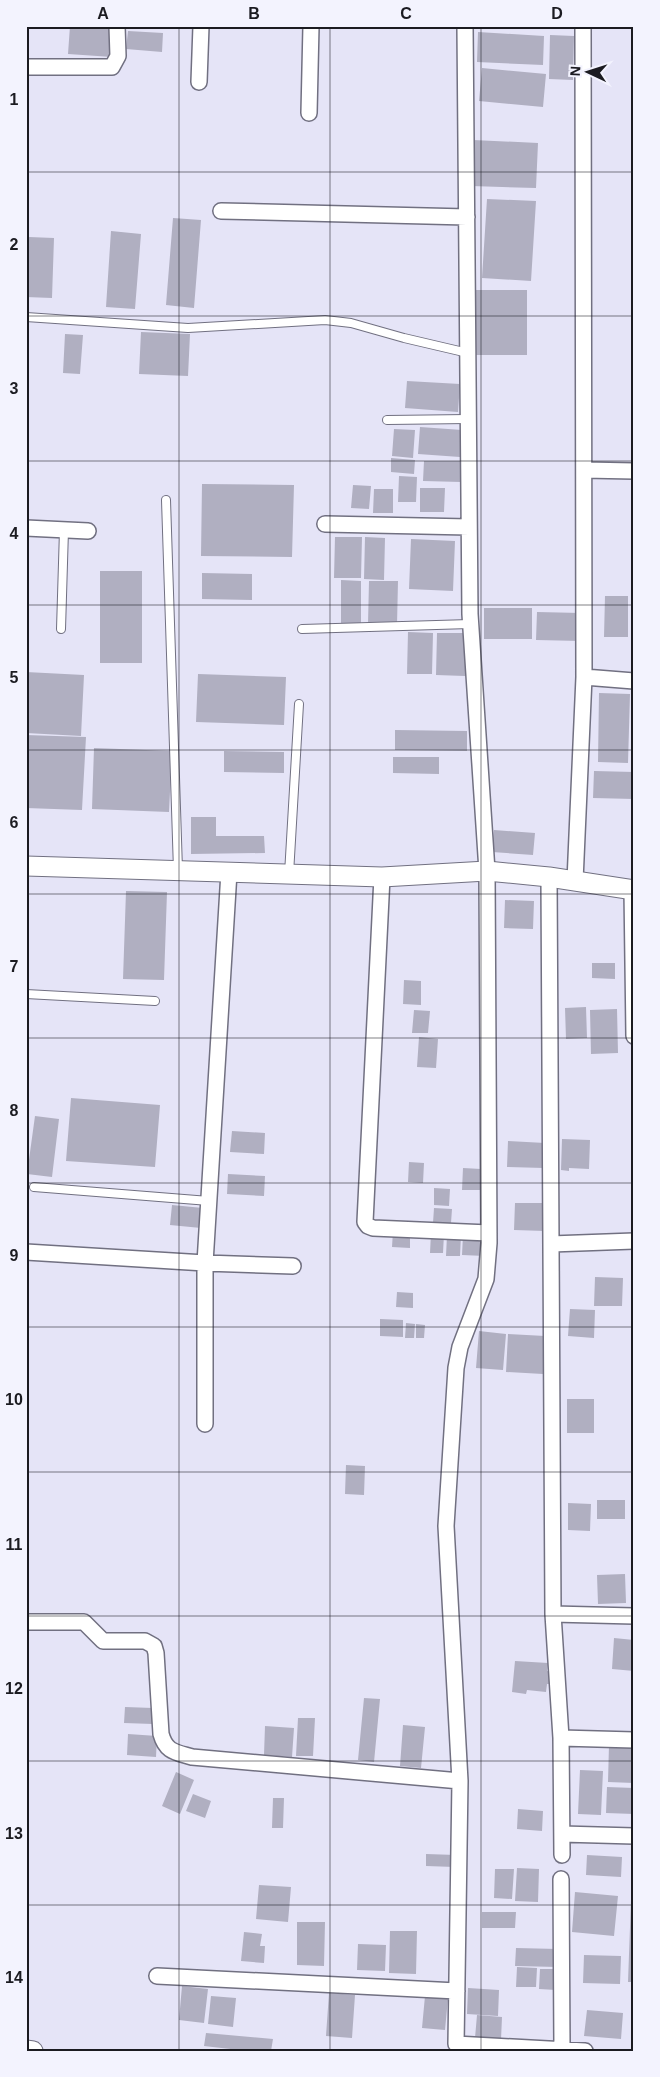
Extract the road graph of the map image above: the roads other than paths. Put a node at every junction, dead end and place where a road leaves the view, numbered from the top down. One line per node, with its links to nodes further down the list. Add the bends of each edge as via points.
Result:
1 (117, 26): 6 (street, via 118,56 112,67)
2 (201, 26): 7 (street)
3 (311, 26): 8 (street)
4 (465, 26): 10 (street)
5 (583, 26): 15 (street)
6 (26, 67)
7 (199, 82)
8 (309, 113)
9 (221, 211): 10 (street)
10 (467, 218): 12 (street)
11 (26, 317): 12 (lane, via 188,328 325,320)
12 (468, 352): 13 (street)
13 (468, 418): 14 (lane); 19 (street)
14 (388, 420)
15 (584, 470): 16 (street); 26 (street)
16 (634, 471)
17 (166, 500): 30 (lane)
18 (325, 524): 19 (street)
19 (469, 527): 23 (street)
20 (26, 528): 21 (street)
21 (64, 530): 22 (street); 25 (lane)
22 (88, 531)
23 (470, 624): 24 (lane); 31 (street)
24 (302, 629)
25 (62, 630)
26 (584, 677): 27 (street); 36 (street)
27 (634, 681)
28 (299, 704): 33 (lane)
29 (26, 866): 30 (street)
30 (178, 871): 32 (street)
31 (487, 871): 34 (street); 35 (street); 43 (street)
32 (229, 872): 33 (street); 42 (street)
33 (289, 874): 34 (street)
34 (382, 877): 43 (street, via 365,1222 373,1228)
35 (549, 877): 36 (street); 45 (street)
36 (575, 881): 37 (street)
37 (633, 890): 40 (street)
38 (26, 994): 39 (lane)
39 (155, 1002)
40 (634, 1036)
41 (34, 1187): 42 (lane)
42 (208, 1201): 47 (street)
43 (489, 1232): 55 (street, via 486,1279 460,1347 456,1368 446,1526)
44 (634, 1241): 45 (street)
45 (551, 1244): 50 (street)
46 (26, 1252): 47 (street)
47 (205, 1263): 48 (street); 49 (street)
48 (293, 1266)
49 (205, 1424)
50 (554, 1614): 51 (street); 53 (street)
51 (634, 1616)
52 (26, 1622): 55 (street, via 84,1622 103,1641 145,1641 154,1646 161,1734 170,1750 192,1757)
53 (561, 1738): 54 (street); 56 (street)
54 (634, 1740)
55 (460, 1781): 61 (street)
56 (562, 1834): 57 (street); 58 (street)
57 (634, 1836)
58 (562, 1855)
59 (561, 1879): 62 (street)
60 (157, 1976): 61 (street)
61 (457, 1991): 62 (street, via 456,2044)
62 (562, 2048): 65 (street)
63 (26, 2050): 64 (street)
64 (34, 2051)
65 (585, 2051)

